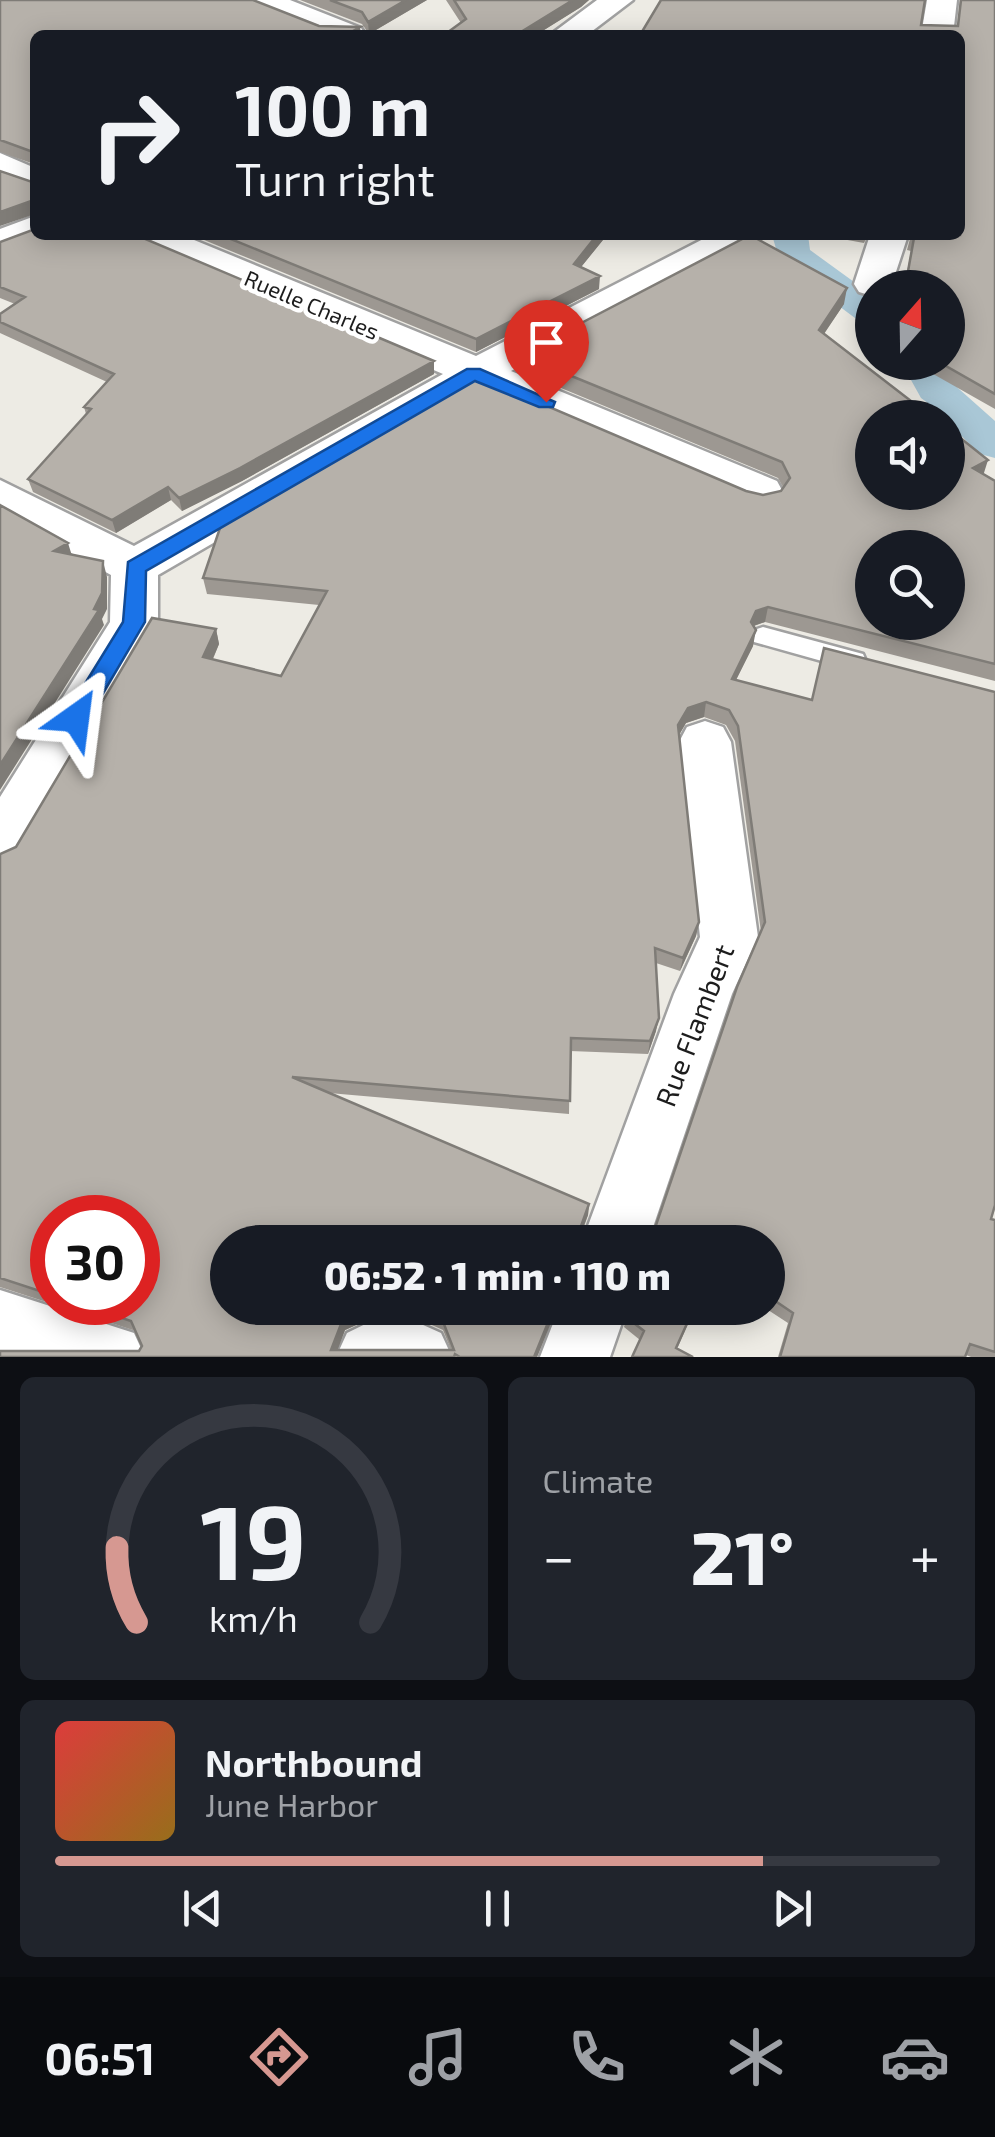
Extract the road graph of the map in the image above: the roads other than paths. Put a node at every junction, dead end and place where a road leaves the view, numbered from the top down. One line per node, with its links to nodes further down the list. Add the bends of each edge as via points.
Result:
1 (264, 0): 4 (street)
2 (618, 0): 6 (street)
3 (942, 0): 7 (street)
4 (316, 8): 5 (street)
5 (344, 30)
6 (573, 30)
7 (938, 30)
8 (0, 164): 9 (street)
9 (30, 179)
10 (30, 229): 14 (street)
11 (162, 240): 16 (street, Ruelle Charles)
12 (732, 240): 16 (street)
13 (887, 240): 15 (street)
14 (0, 243)
15 (878, 270)
16 (474, 374): 17 (street, Ruelle Charles); 19 (street)
17 (762, 492)
18 (0, 494): 19 (street)
19 (136, 568): 23 (street, via 134,622)
20 (762, 636): 21 (lane)
21 (884, 670)
22 (705, 742): 24 (street, Rue Flambert, via 730,938 702,994)
23 (0, 844)
24 (621, 1225)
25 (0, 1324): 27 (street)
26 (586, 1325): 30 (street)
27 (110, 1357)
28 (371, 1357): 29 (street, via 392,1345)
29 (417, 1357)
30 (575, 1357)

